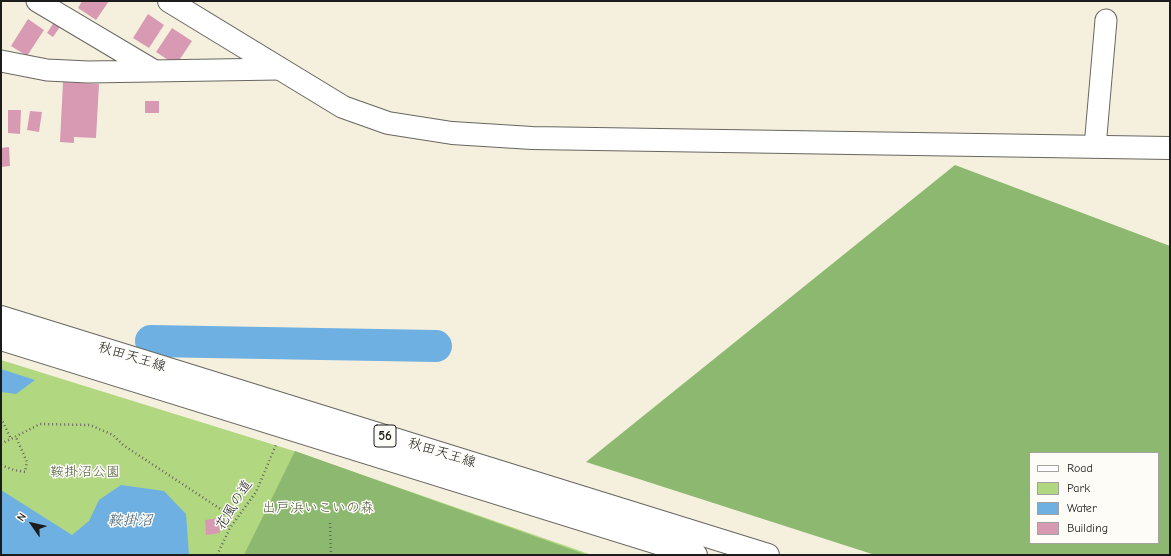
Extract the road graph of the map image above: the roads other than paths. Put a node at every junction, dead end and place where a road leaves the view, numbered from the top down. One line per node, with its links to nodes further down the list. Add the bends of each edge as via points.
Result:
1 (38, 1): 6 (street)
2 (169, 1): 5 (main road)
3 (1106, 20): 7 (street)
4 (1, 61): 6 (street, via 54,70)
5 (279, 69): 6 (street); 7 (main road, via 343,107 388,123 452,133 532,138)
6 (154, 70)
7 (1095, 147): 8 (main road)
8 (1170, 148)
9 (1, 316): 12 (main road, 秋田天王線 / 56)
10 (1, 339): 11 (main road, 秋田天王線 / 56)
11 (696, 555)
12 (768, 555)

